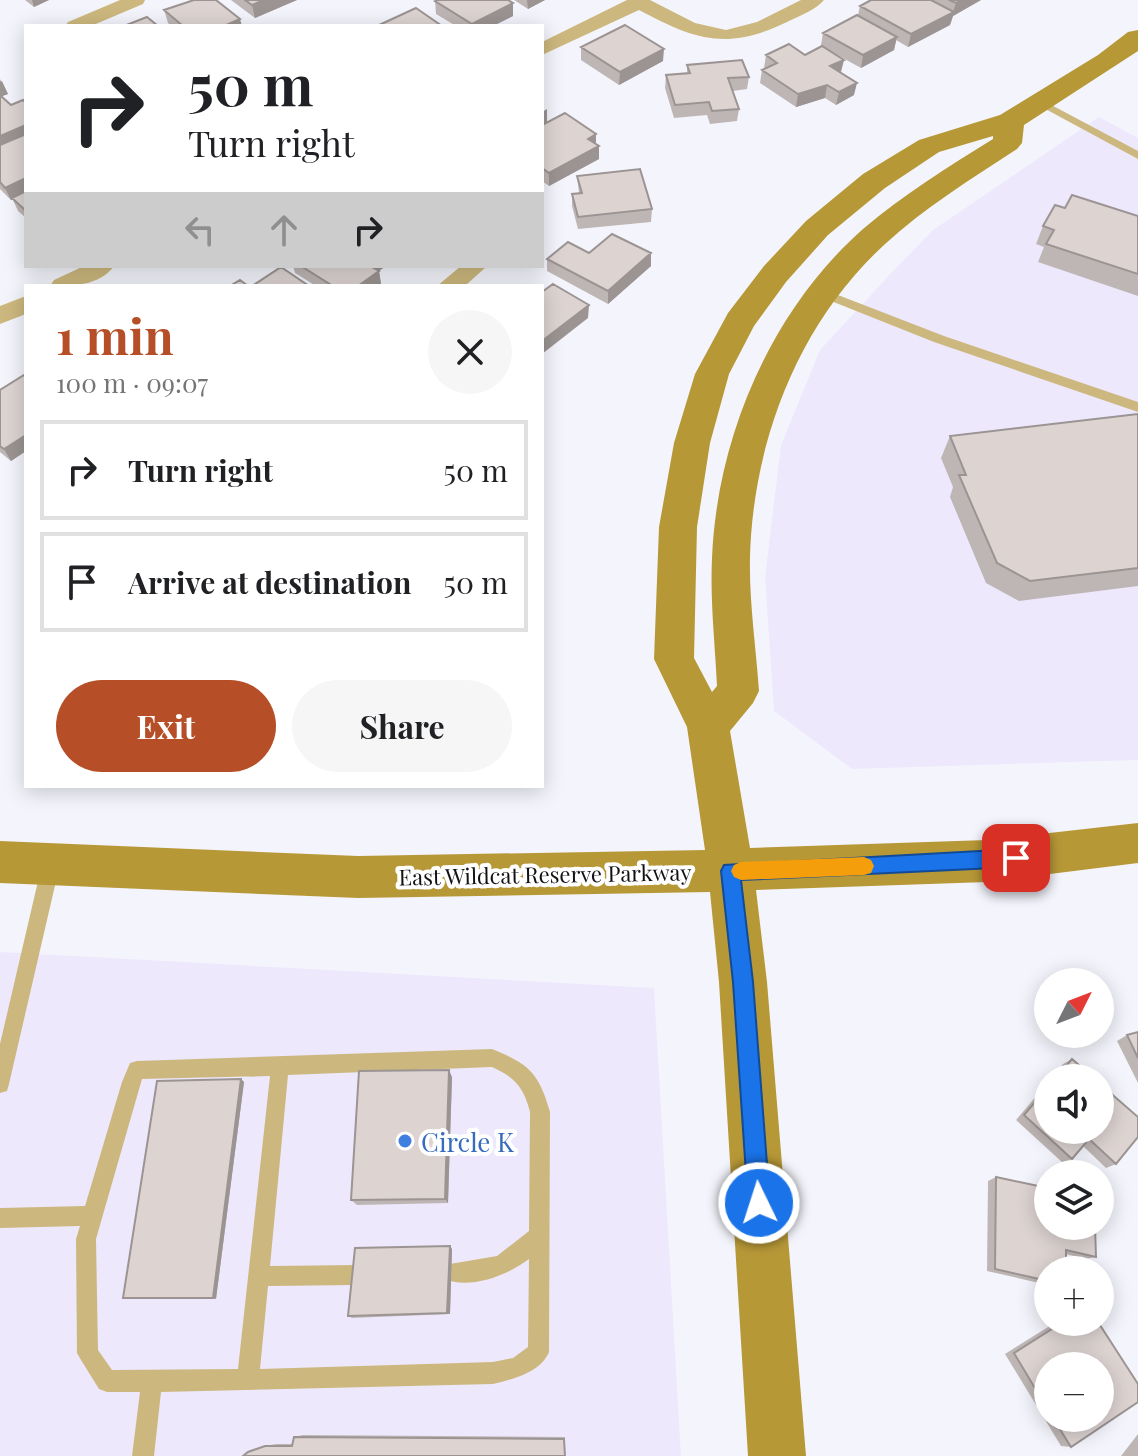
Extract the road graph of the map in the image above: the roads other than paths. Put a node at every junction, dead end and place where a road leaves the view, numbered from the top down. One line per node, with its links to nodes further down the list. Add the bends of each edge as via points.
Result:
1 (136, 0): 4 (street)
2 (815, 0): 3 (street, via 756,32 729,38 701,33)
3 (638, 1): 6 (street)
4 (80, 24)
5 (1138, 38): 7 (main road)
6 (544, 48)
7 (1042, 103): 8 (main road); 9 (lane)
8 (1010, 121): 14 (main road, via 1007,143 901,215 855,255); 18 (main road, via 929,146 874,181 817,228 740,321 712,374 692,443 678,527 674,659)
9 (1138, 156)
10 (99, 268): 12 (street)
11 (473, 268): 13 (street)
12 (66, 284)
13 (452, 284)
14 (825, 294): 17 (lane); 18 (main road, via 767,390 741,474 731,557 738,691)
15 (24, 305): 16 (street)
16 (0, 316)
17 (1138, 407)
18 (708, 726): 22 (main road)
19 (1138, 843): 22 (main road, East Wildcat Reserve Parkway, via 987,861)
20 (0, 862): 21 (main road, East Wildcat Reserve Parkway)
21 (51, 864): 22 (main road, East Wildcat Reserve Parkway, via 358,877); 24 (lane)
22 (731, 871): 34 (main road)
23 (280, 1066): 25 (lane, via 137,1070); 27 (lane, via 492,1058 516,1067 533,1083 540,1112); 30 (lane)
24 (0, 1084)
25 (92, 1216): 26 (lane); 32 (lane, via 86,1239 88,1353 107,1381)
26 (0, 1218)
27 (539, 1235): 28 (lane, via 522,1254 492,1270); 31 (lane, via 538,1352 518,1367 493,1373)
28 (451, 1272)
29 (357, 1275): 30 (lane)
30 (258, 1276): 31 (lane)
31 (248, 1379): 32 (lane)
32 (152, 1382): 33 (lane)
33 (143, 1456)
34 (777, 1456)

